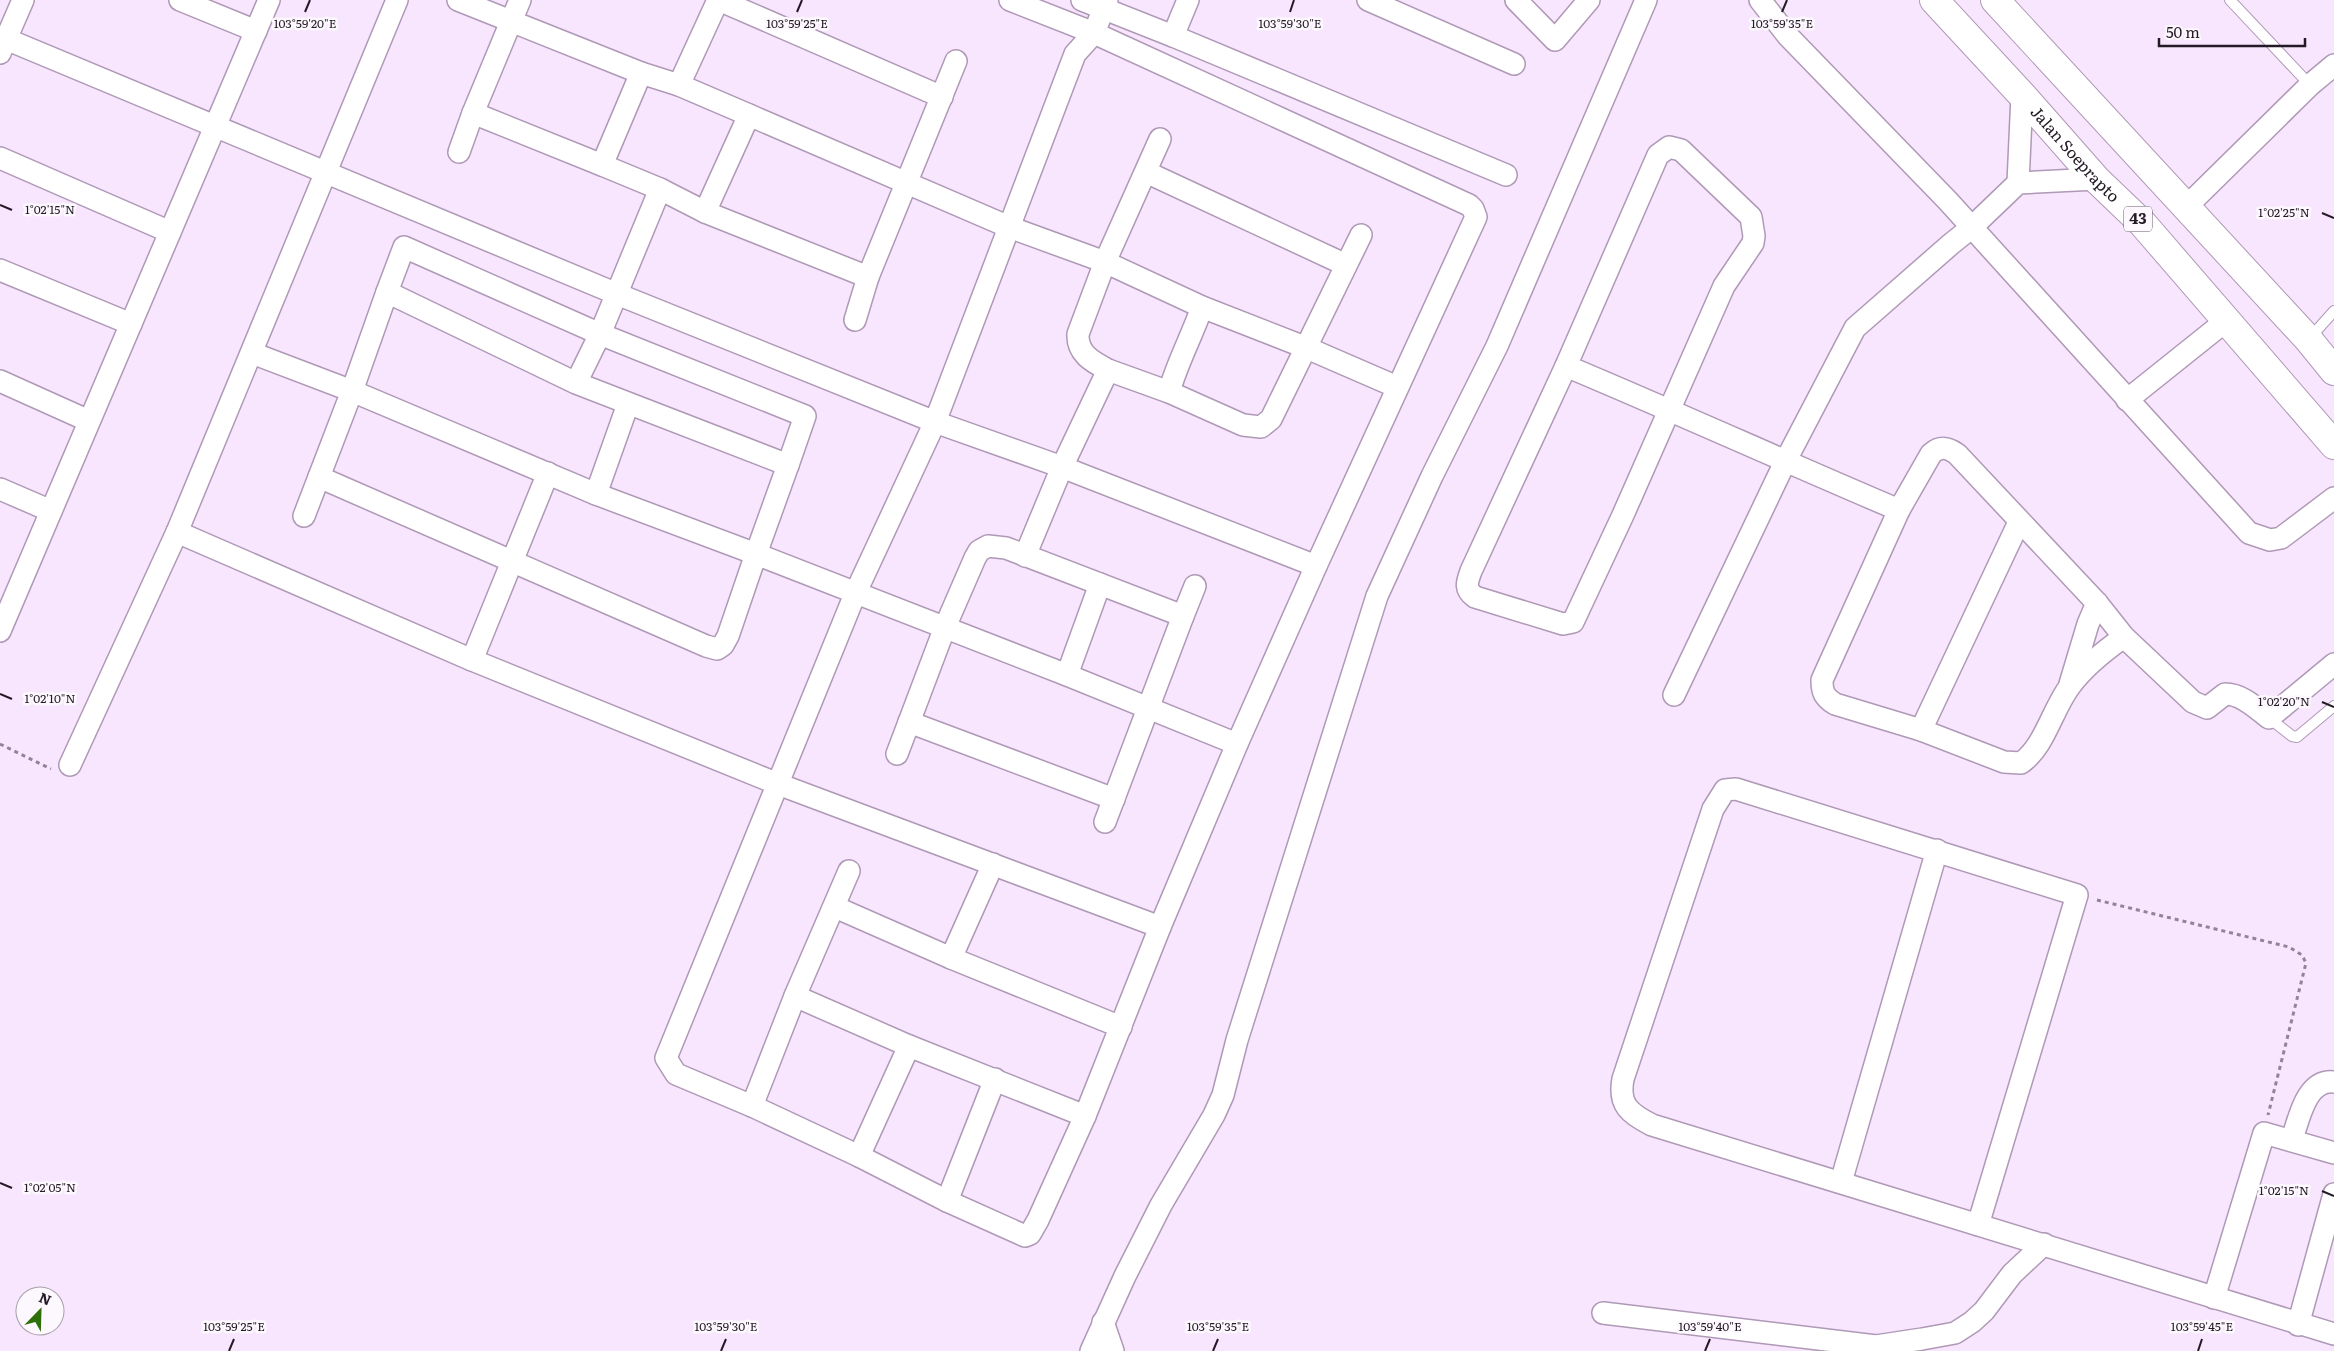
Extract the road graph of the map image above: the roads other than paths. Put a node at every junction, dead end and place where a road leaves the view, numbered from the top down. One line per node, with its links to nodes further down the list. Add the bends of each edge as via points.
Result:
1 (23, 0): 25 (street)
2 (180, 0): 22 (street)
3 (269, 0): 22 (street)
4 (397, 0): 42 (street)
5 (458, 0): 20 (street)
6 (520, 0): 20 (street)
7 (719, 0): 31 (street); 34 (street)
8 (1010, 0): 21 (street)
9 (1082, 0): 19 (street); 21 (street)
10 (1188, 0): 24 (street)
11 (1368, 0): 28 (street)
12 (1516, 0): 13 (street, via 1555,40)
13 (1589, 0)
14 (1646, 0): 148 (street, via 1497,346 1377,596 1237,1040 1223,1096 1161,1205)
15 (1760, 0): 52 (street, via 1788,36)
16 (1934, 0): 33 (highway, Jalan Soeprapto / 43)
17 (1994, 0): 49 (highway, 43)
18 (2230, 0): 32 (lane)
19 (1106, 5): 23 (street); 24 (street)
20 (511, 21): 30 (street); 35 (street)
21 (1072, 25): 23 (street); 26 (street)
22 (256, 31): 37 (street)
23 (1094, 33): 26 (street); 75 (street, via 1474,209 1476,219)
24 (1173, 36): 44 (street)
25 (3, 46): 37 (street)
26 (1075, 54): 51 (street)
27 (956, 61): 34 (street)
28 (1514, 64)
29 (2334, 65): 32 (street)
30 (640, 73): 31 (street); 41 (street)
31 (679, 85): 36 (street)
32 (2310, 85): 49 (street)
33 (2022, 95): 45 (highway, Jalan Soeprapto / 43); 47 (street)
34 (942, 98): 46 (street)
35 (473, 113): 39 (street); 41 (street)
36 (749, 115): 46 (street); 50 (street)
37 (216, 125): 42 (street); 53 (street)
38 (1160, 139): 43 (street)
39 (459, 152)
40 (0, 158): 53 (street)
41 (602, 166): 48 (street)
42 (326, 172): 60 (street); 69 (street)
43 (1146, 172): 55 (street); 56 (street)
44 (1506, 176)
45 (2096, 179): 47 (street); 64 (highway, Jalan Soeprapto / 43, via 2143,224)
46 (907, 182): 51 (street); 58 (street)
47 (2018, 183): 52 (street)
48 (660, 189): 50 (street); 60 (street)
49 (2185, 208): 67 (highway, 43)
50 (705, 212): 58 (street)
51 (1009, 226): 55 (street); 82 (street)
52 (1971, 228): 78 (street); 84 (street, via 1855,328)
53 (170, 232): 65 (street)
54 (1362, 235): 56 (street)
55 (1104, 262): 61 (street); 71 (street, via 1082,321 1078,342 1090,360)
56 (1346, 265): 68 (street)
57 (0, 270): 65 (street)
58 (868, 277): 63 (street)
59 (387, 292): 66 (street, via 404,247); 74 (street); 76 (street)
60 (617, 294): 66 (street); 82 (street)
61 (1202, 308): 68 (street); 77 (street)
62 (2334, 312): 67 (lane)
63 (855, 320)
64 (2227, 320): 78 (street); 83 (highway, Jalan Soeprapto / 43)
65 (131, 324): 81 (street)
66 (600, 334): 74 (street); 85 (street, via 807,410)
67 (2308, 339): 72 (highway, 43)
68 (1307, 348): 75 (street); 77 (street, via 1271,419 1262,427 1243,425)
69 (252, 353): 76 (street); 96 (street)
70 (1566, 366): 80 (street); 80 (street, via 1658,155 1670,147 1681,150 1751,217 1754,236 1724,286); 80 (street, via 1471,571 1467,586 1475,597 1563,624 1573,622)
71 (1108, 370): 77 (street); 86 (street)
72 (2334, 371)
73 (0, 381): 81 (street)
74 (576, 383): 79 (street)
75 (1397, 387): 100 (street)
76 (352, 391): 87 (street); 88 (street)
77 (1169, 392)
78 (2127, 400): 91 (street, via 2256,537 2281,538)
79 (628, 404): 85 (street); 90 (street)
80 (1670, 409): 84 (street)
81 (90, 420): 93 (street)
82 (935, 422): 86 (street); 103 (street)
83 (2334, 445)
84 (1785, 462): 92 (street); 113 (street)
85 (788, 465): 97 (street)
86 (1062, 467): 98 (street); 100 (street)
87 (548, 473): 90 (street); 99 (street)
88 (319, 477): 94 (street); 99 (street)
89 (0, 489): 93 (street)
90 (596, 494): 97 (street)
91 (2334, 498)
92 (1899, 510): 95 (street, via 1932,454 1943,448 1957,454); 118 (street, via 1822,680 1822,688 1823,695 1835,704)
93 (51, 511): 106 (street)
94 (304, 516)
95 (2019, 522): 104 (street); 118 (street)
96 (178, 532): 109 (street); 121 (street)
97 (756, 554): 99 (street, via 728,636 717,648); 103 (street)
98 (1026, 556): 101 (street); 107 (street, via 993,545 980,551)
99 (512, 562): 109 (street)
100 (1316, 566): 119 (street)
101 (1100, 584): 105 (street); 111 (street)
102 (1195, 586): 105 (street)
103 (855, 594): 107 (street); 122 (street)
104 (2097, 603): 108 (street); 112 (street)
105 (1183, 616): 115 (street)
106 (2, 619)
107 (945, 627): 111 (street); 117 (street)
108 (2124, 637): 112 (street); 116 (street, via 2193,702 2207,708 2226,694 2232,694)
109 (472, 660): 122 (street)
110 (2334, 664): 116 (street)
111 (1067, 675): 115 (street)
112 (2070, 686): 118 (street, via 2032,754 2021,763 2004,762)
113 (1674, 695)
114 (2334, 706): 116 (lane, via 2297,737)
115 (1149, 710): 119 (street); 123 (street)
116 (2269, 718)
117 (909, 722): 120 (street); 123 (street)
118 (1921, 730)
119 (1237, 744): 129 (street)
120 (897, 754)
121 (70, 764)
122 (778, 784): 126 (street); 136 (street, via 666,1058 676,1074)
123 (1114, 798): 124 (street)
124 (1105, 822)
125 (1937, 850): 141 (street); 141 (street, via 1736,789 1724,790 1713,809 1623,1079 1621,1091 1626,1108 1637,1118); 144 (street, via 2077,895)
126 (993, 864): 129 (street); 130 (street)
127 (849, 872): 128 (street)
128 (835, 907): 130 (street); 131 (street)
129 (1160, 927): 132 (street)
130 (951, 958): 132 (street)
131 (795, 996): 133 (street); 136 (street)
132 (1121, 1027): 137 (street)
133 (909, 1046): 134 (street); 140 (street)
134 (995, 1079): 137 (street); 143 (street)
135 (2334, 1082): 138 (street, via 2325,1082 2312,1091)
136 (752, 1106): 140 (street)
137 (1085, 1116): 143 (street, via 1028,1236)
138 (2292, 1139): 139 (street); 146 (street, via 2264,1133)
139 (2334, 1153)
140 (859, 1156): 143 (street)
141 (1840, 1182): 144 (street)
142 (2334, 1194): 149 (street)
143 (947, 1201)
144 (1978, 1225): 145 (street)
145 (2044, 1244): 146 (street); 147 (street, via 2012,1274 1984,1312 1972,1322 1955,1333 1922,1339 1876,1346)
146 (2214, 1298): 149 (street)
147 (1603, 1313)
148 (1103, 1322): 151 (street); 152 (street)
149 (2298, 1325): 150 (street)
150 (2334, 1334)
151 (1091, 1351)
152 (1114, 1351)

